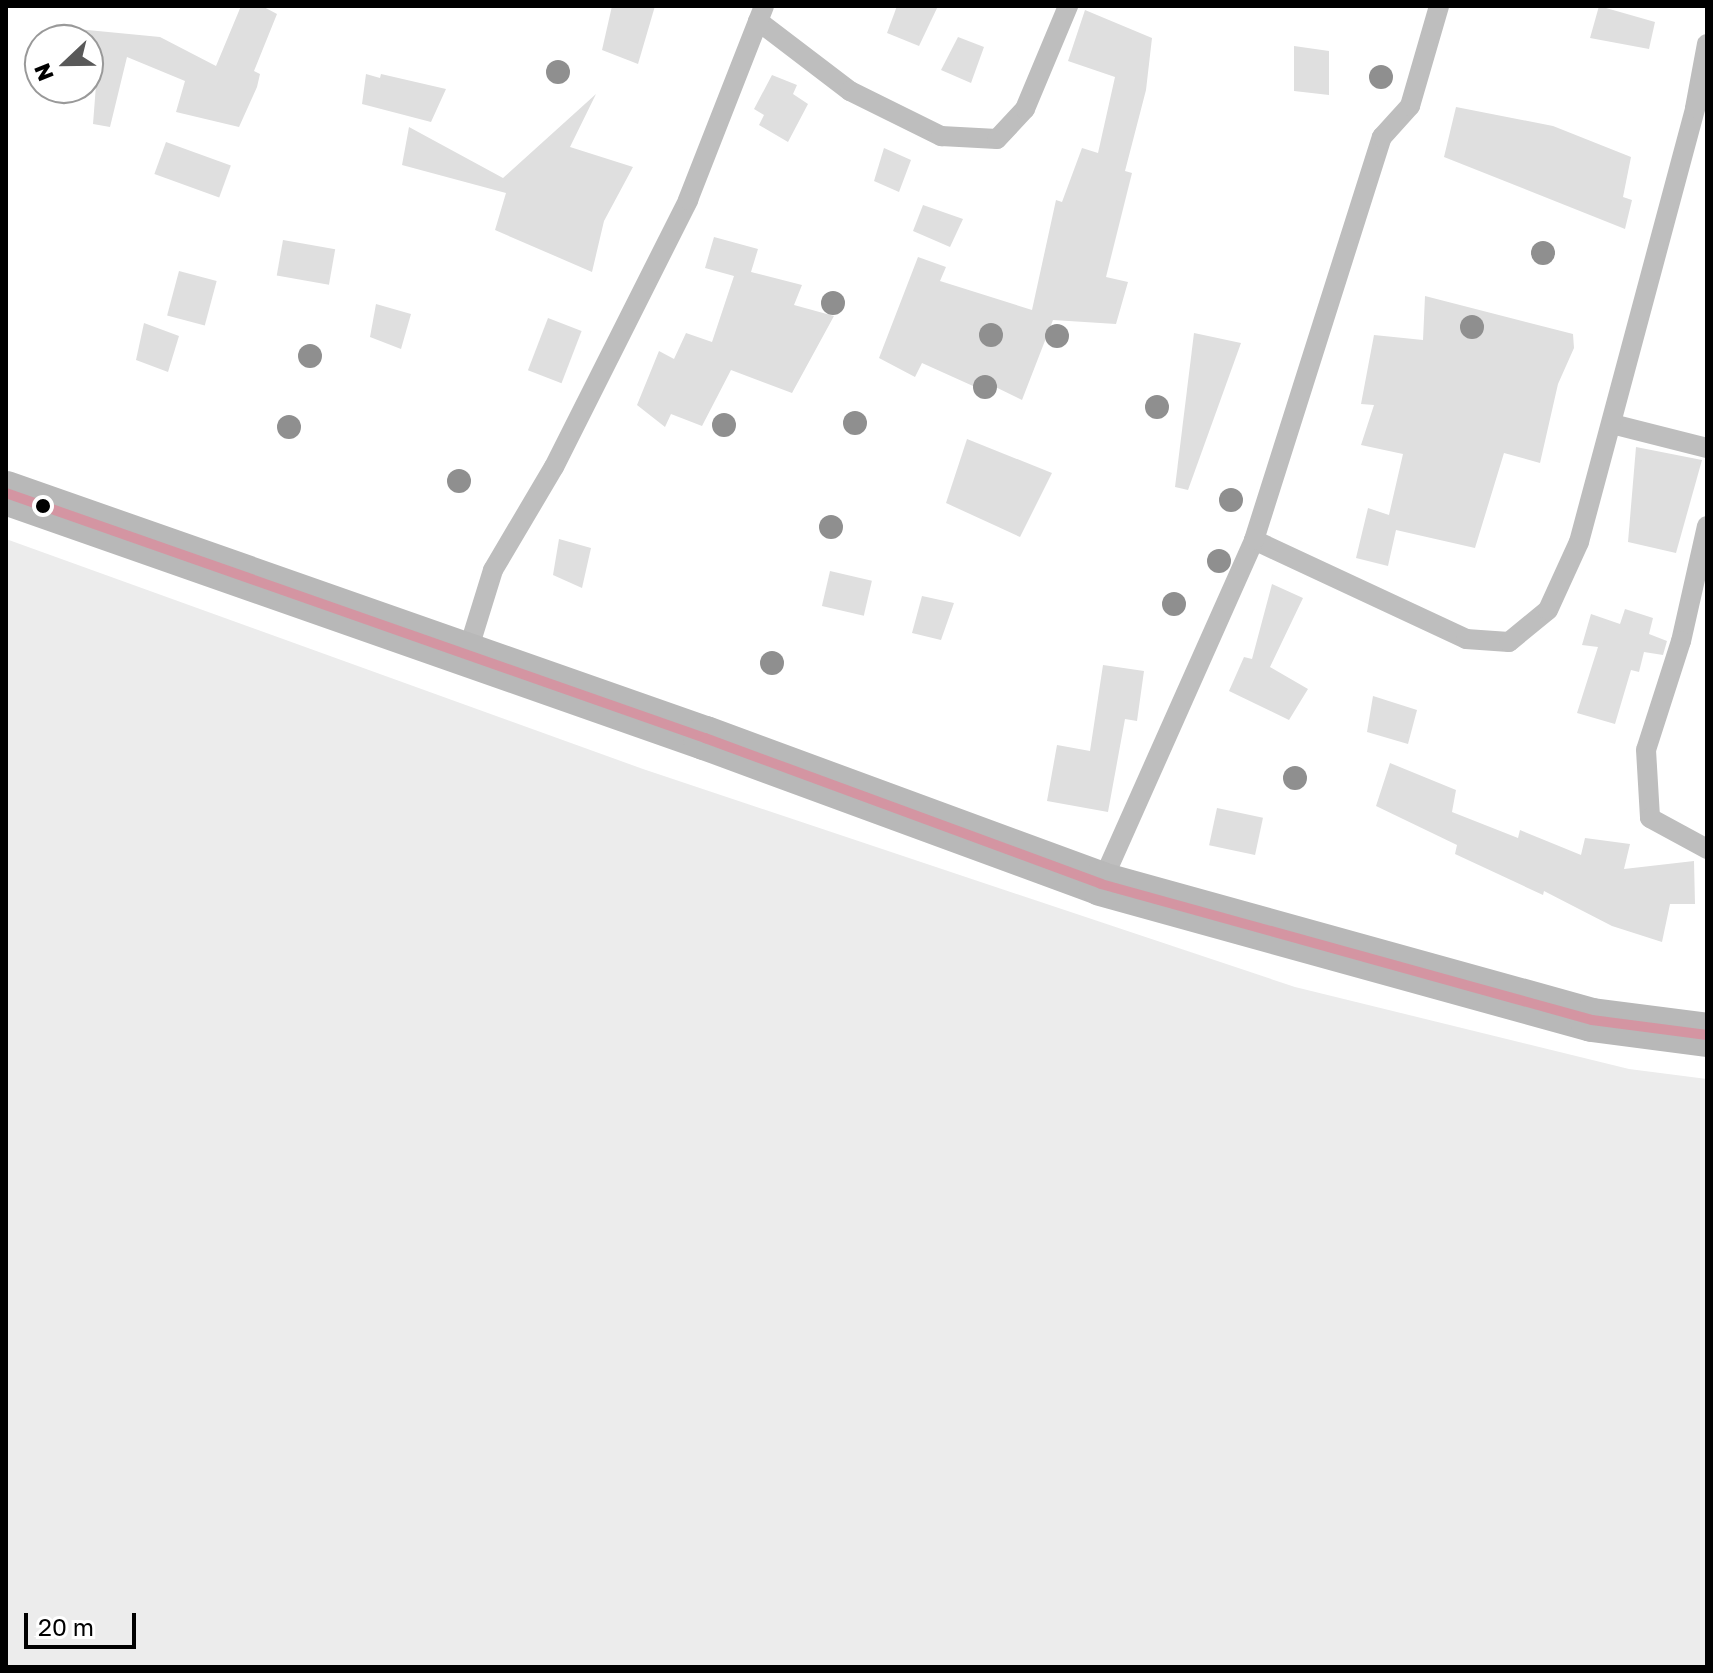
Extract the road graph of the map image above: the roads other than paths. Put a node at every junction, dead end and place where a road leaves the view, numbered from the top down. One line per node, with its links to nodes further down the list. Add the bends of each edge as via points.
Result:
1 (1068, 6): 3 (lane, via 1025,109 997,139 941,136 850,91)
2 (1439, 6): 9 (lane, via 1410,106 1382,137)
3 (761, 14): 10 (lane, via 688,200 554,467 493,570)
4 (1707, 44): 5 (lane)
5 (1612, 424): 6 (lane); 9 (lane, via 1579,542 1548,610 1509,642 1466,639)
6 (1707, 448)
7 (6, 493): 10 (main road)
8 (1707, 526): 11 (lane, via 1681,641 1646,750 1650,818)
9 (1254, 540): 12 (lane)
10 (467, 654): 12 (main road)
11 (1707, 849)
12 (1101, 884): 13 (main road, via 1592,1020)
13 (1707, 1035)

